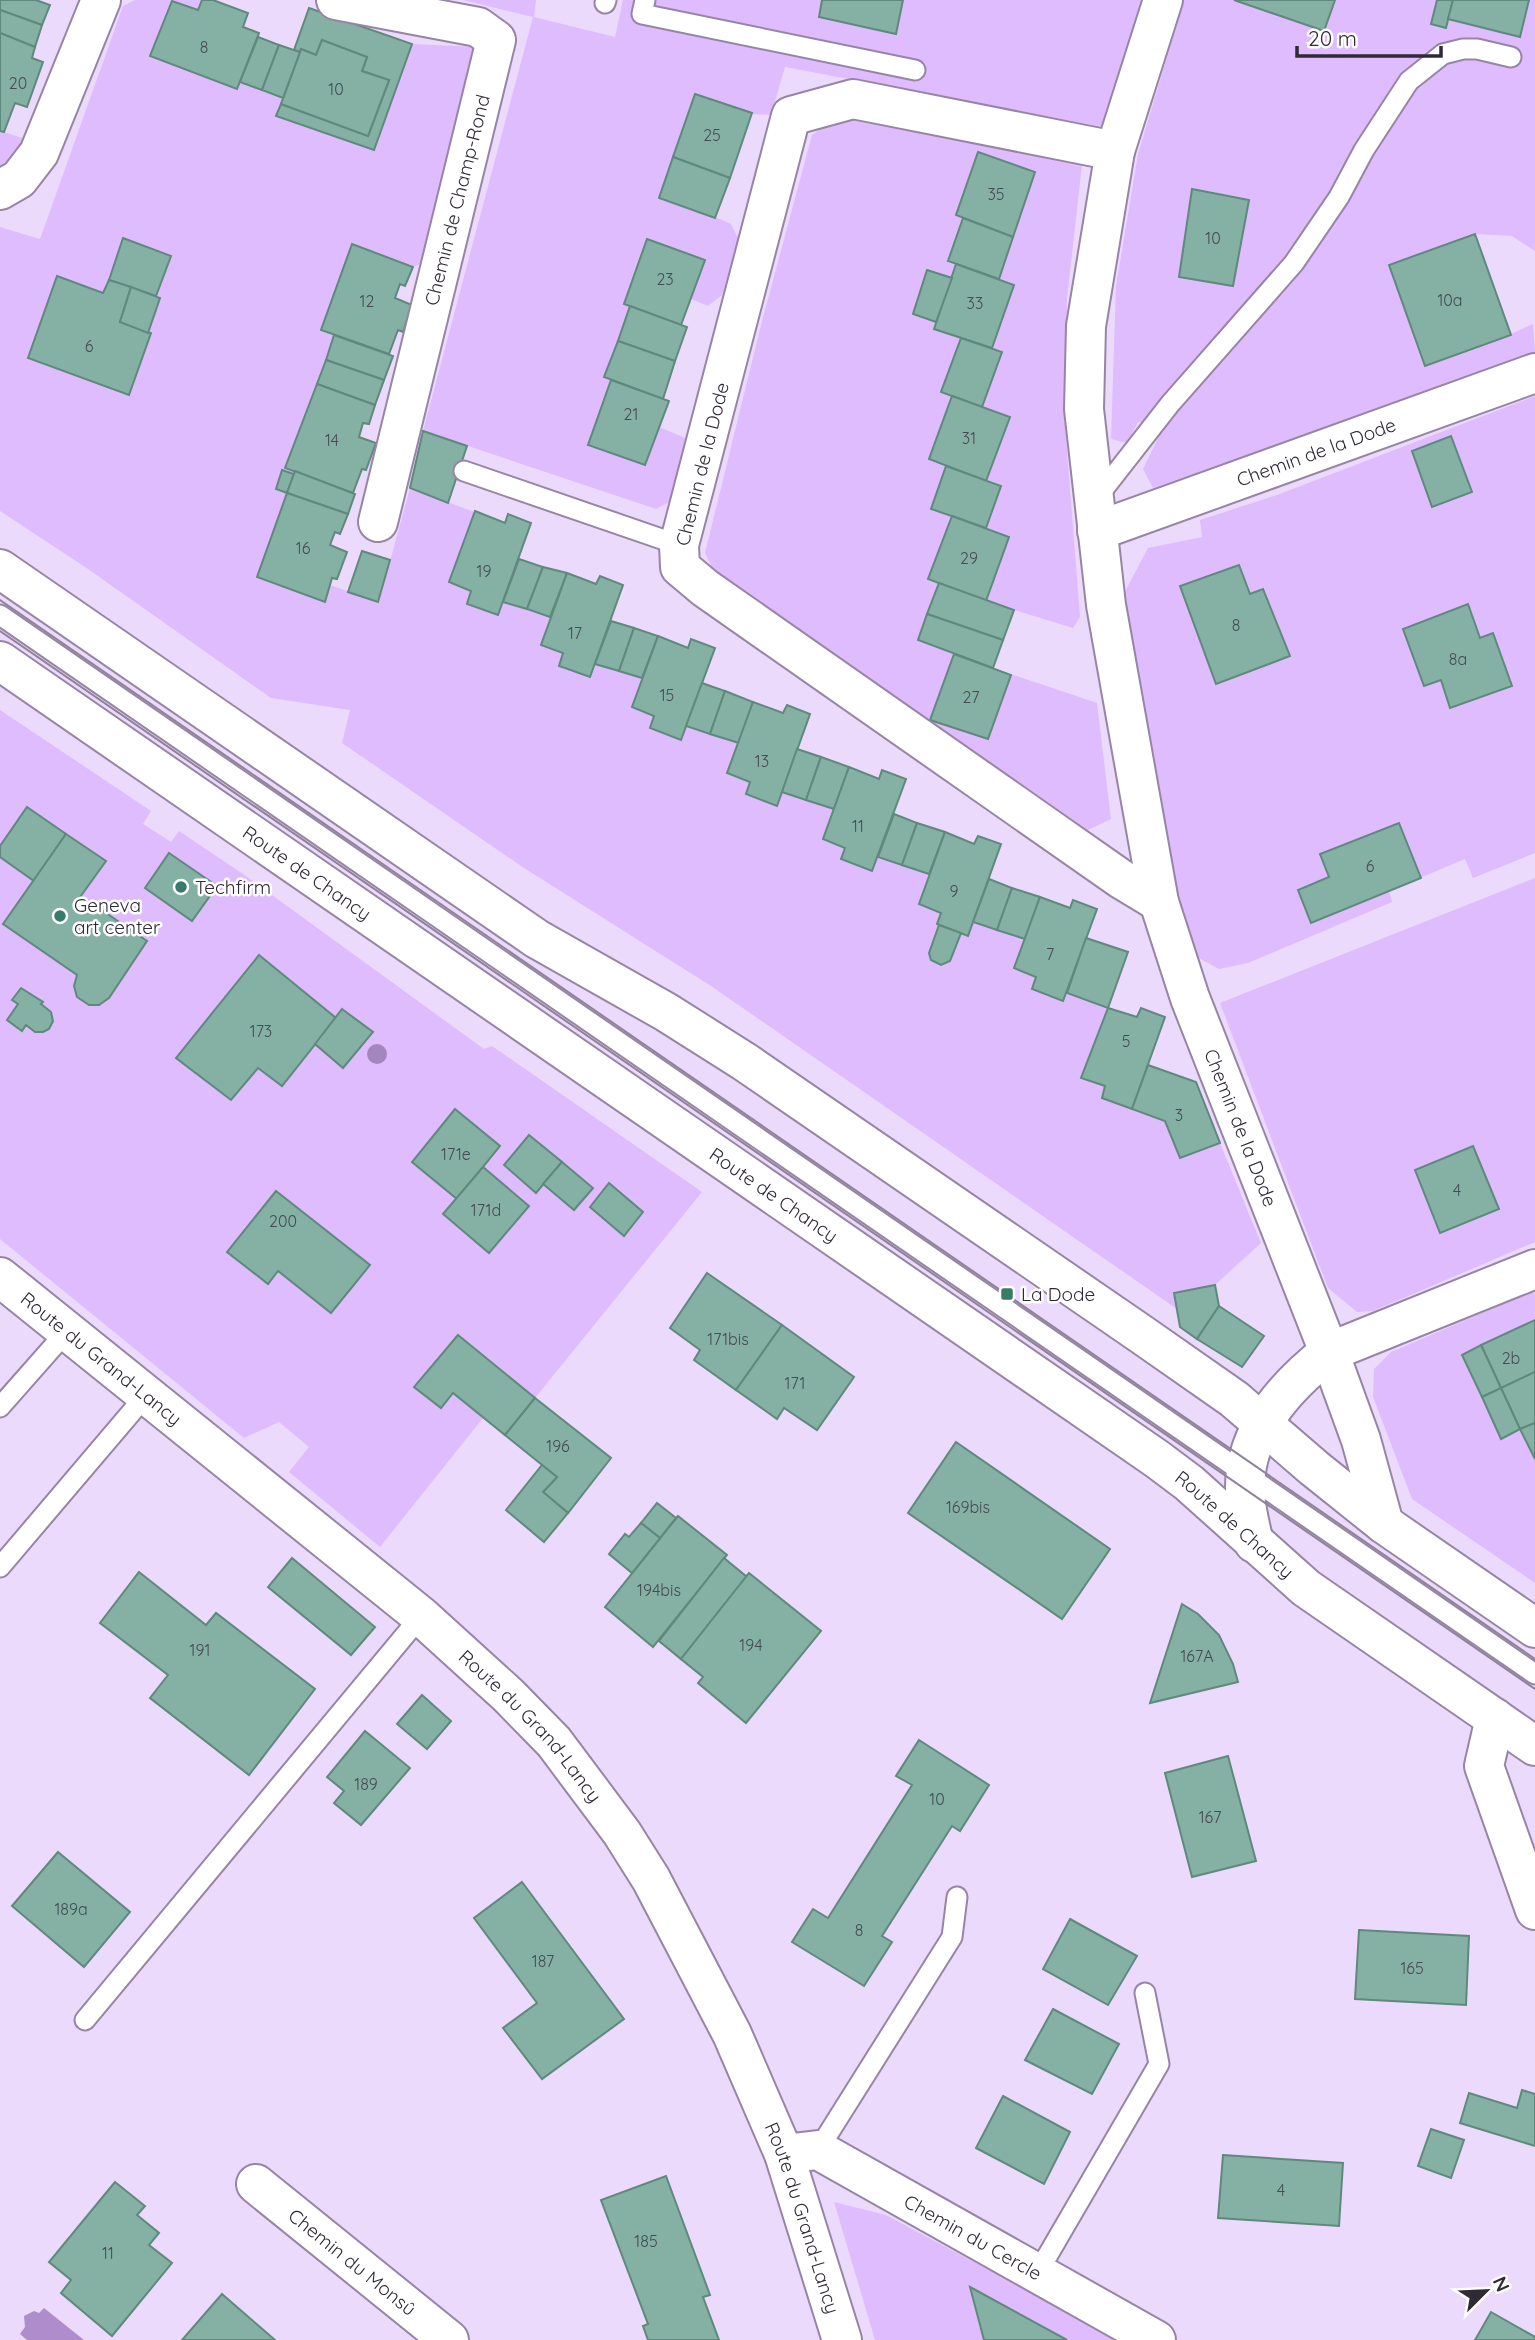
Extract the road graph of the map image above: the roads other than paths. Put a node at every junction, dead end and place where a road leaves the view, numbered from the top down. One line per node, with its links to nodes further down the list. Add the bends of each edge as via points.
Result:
1 (101, 0): 8 (street, via 39,153 19,179)
2 (336, 0): 12 (street, Chemin de Champ-Rond, via 478,27 496,40)
3 (645, 0): 6 (lane, via 642,13)
4 (1163, 0): 7 (street, Chemin de la Dode)
5 (1511, 57): 11 (lane, via 1462,48 1443,54 1409,81 1294,263 1170,404)
6 (915, 70)
7 (1115, 151): 11 (street, Chemin de la Dode, via 1086,326 1084,409); 13 (street, Chemin de la Dode, via 853,99 791,116)
8 (0, 190)
9 (1535, 373): 11 (street, Chemin de la Dode)
10 (464, 471): 13 (lane)
11 (1096, 516): 17 (street, Chemin de la Dode, via 1106,606)
12 (378, 522)
13 (679, 545): 17 (street, Chemin de la Dode, via 680,567 705,588 1121,880)
14 (0, 569): 24 (street, via 537,939 745,1062 1234,1398)
15 (0, 615): 25 (lane)
16 (0, 661): 27 (street, Route de Chancy, via 1157,1459)
17 (1159, 902): 21 (street, Chemin de la Dode, via 1190,998)
18 (1535, 1269): 21 (street)
19 (0, 1277): 20 (street, Route du Grand-Lancy)
20 (67, 1332): 22 (street, Route du Grand-Lancy); 23 (lane)
21 (1329, 1352): 24 (street, via 1303,1373); 26 (street, Chemin de la Dode)
22 (147, 1394): 28 (lane); 29 (street, Route du Grand-Lancy)
23 (0, 1407)
24 (1262, 1423): 25 (street); 26 (street)
25 (1245, 1475): 27 (street); 31 (lane)
26 (1384, 1524): 30 (street)
27 (1254, 1543): 32 (street, Route de Chancy, via 1306,1588)
28 (0, 1567)
29 (421, 1616): 37 (lane); 38 (street, Route du Grand-Lancy, via 554,1742 622,1832)
30 (1535, 1628)
31 (1535, 1674)
32 (1495, 1718): 33 (street, Route de Chancy); 35 (street, via 1484,1766)
33 (1535, 1746)
34 (957, 1897): 38 (lane, via 952,1937)
35 (1535, 1910)
36 (1145, 1993): 40 (lane, via 1159,2063)
37 (85, 2020)
38 (801, 2152): 40 (street, Chemin du Cercle); 42 (street, Route du Grand-Lancy)
39 (256, 2184): 41 (street, Chemin du Monsû)
40 (1038, 2272): 43 (street, Chemin du Cercle)
41 (449, 2340)
42 (842, 2340)
43 (1156, 2340)

